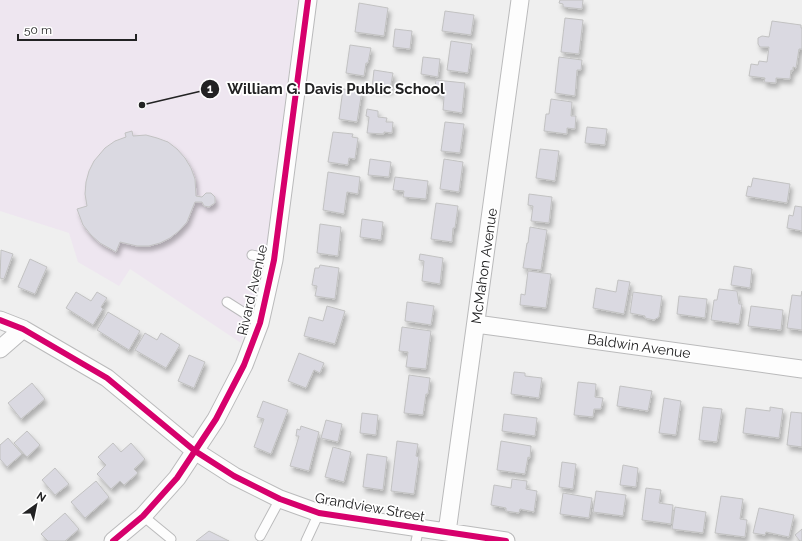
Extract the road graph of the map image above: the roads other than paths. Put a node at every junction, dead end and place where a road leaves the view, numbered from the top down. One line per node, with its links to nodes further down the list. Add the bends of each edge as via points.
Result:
1 (308, 0): 4 (street, Rivard Avenue)
2 (520, 0): 8 (street, McMahon Avenue)
3 (252, 255): 4 (lane)
4 (274, 260): 7 (street, Rivard Avenue)
5 (227, 302): 7 (lane)
6 (0, 320): 9 (street, Grandview Street)
7 (260, 323): 12 (street, Rivard Avenue, via 244,365)
8 (476, 324): 11 (street, Baldwin Avenue); 16 (street, McMahon Avenue)
9 (23, 329): 10 (street); 12 (street, Grandview Street, via 107,378)
10 (0, 349)
11 (802, 369)
12 (195, 451): 13 (street, Grandview Street, via 234,476); 15 (street, Rivard Avenue, via 177,478)
13 (280, 499): 14 (street, Grandview Street); 18 (lane)
14 (319, 513): 17 (street, Grandview Street); 21 (lane)
15 (143, 516): 19 (lane); 20 (street, Rivard Avenue)
16 (447, 532): 17 (street, Grandview Street); 22 (street, Grandview Street)
17 (417, 535)
18 (260, 536)
19 (171, 539)
20 (113, 541)
21 (306, 541)
22 (506, 541)

